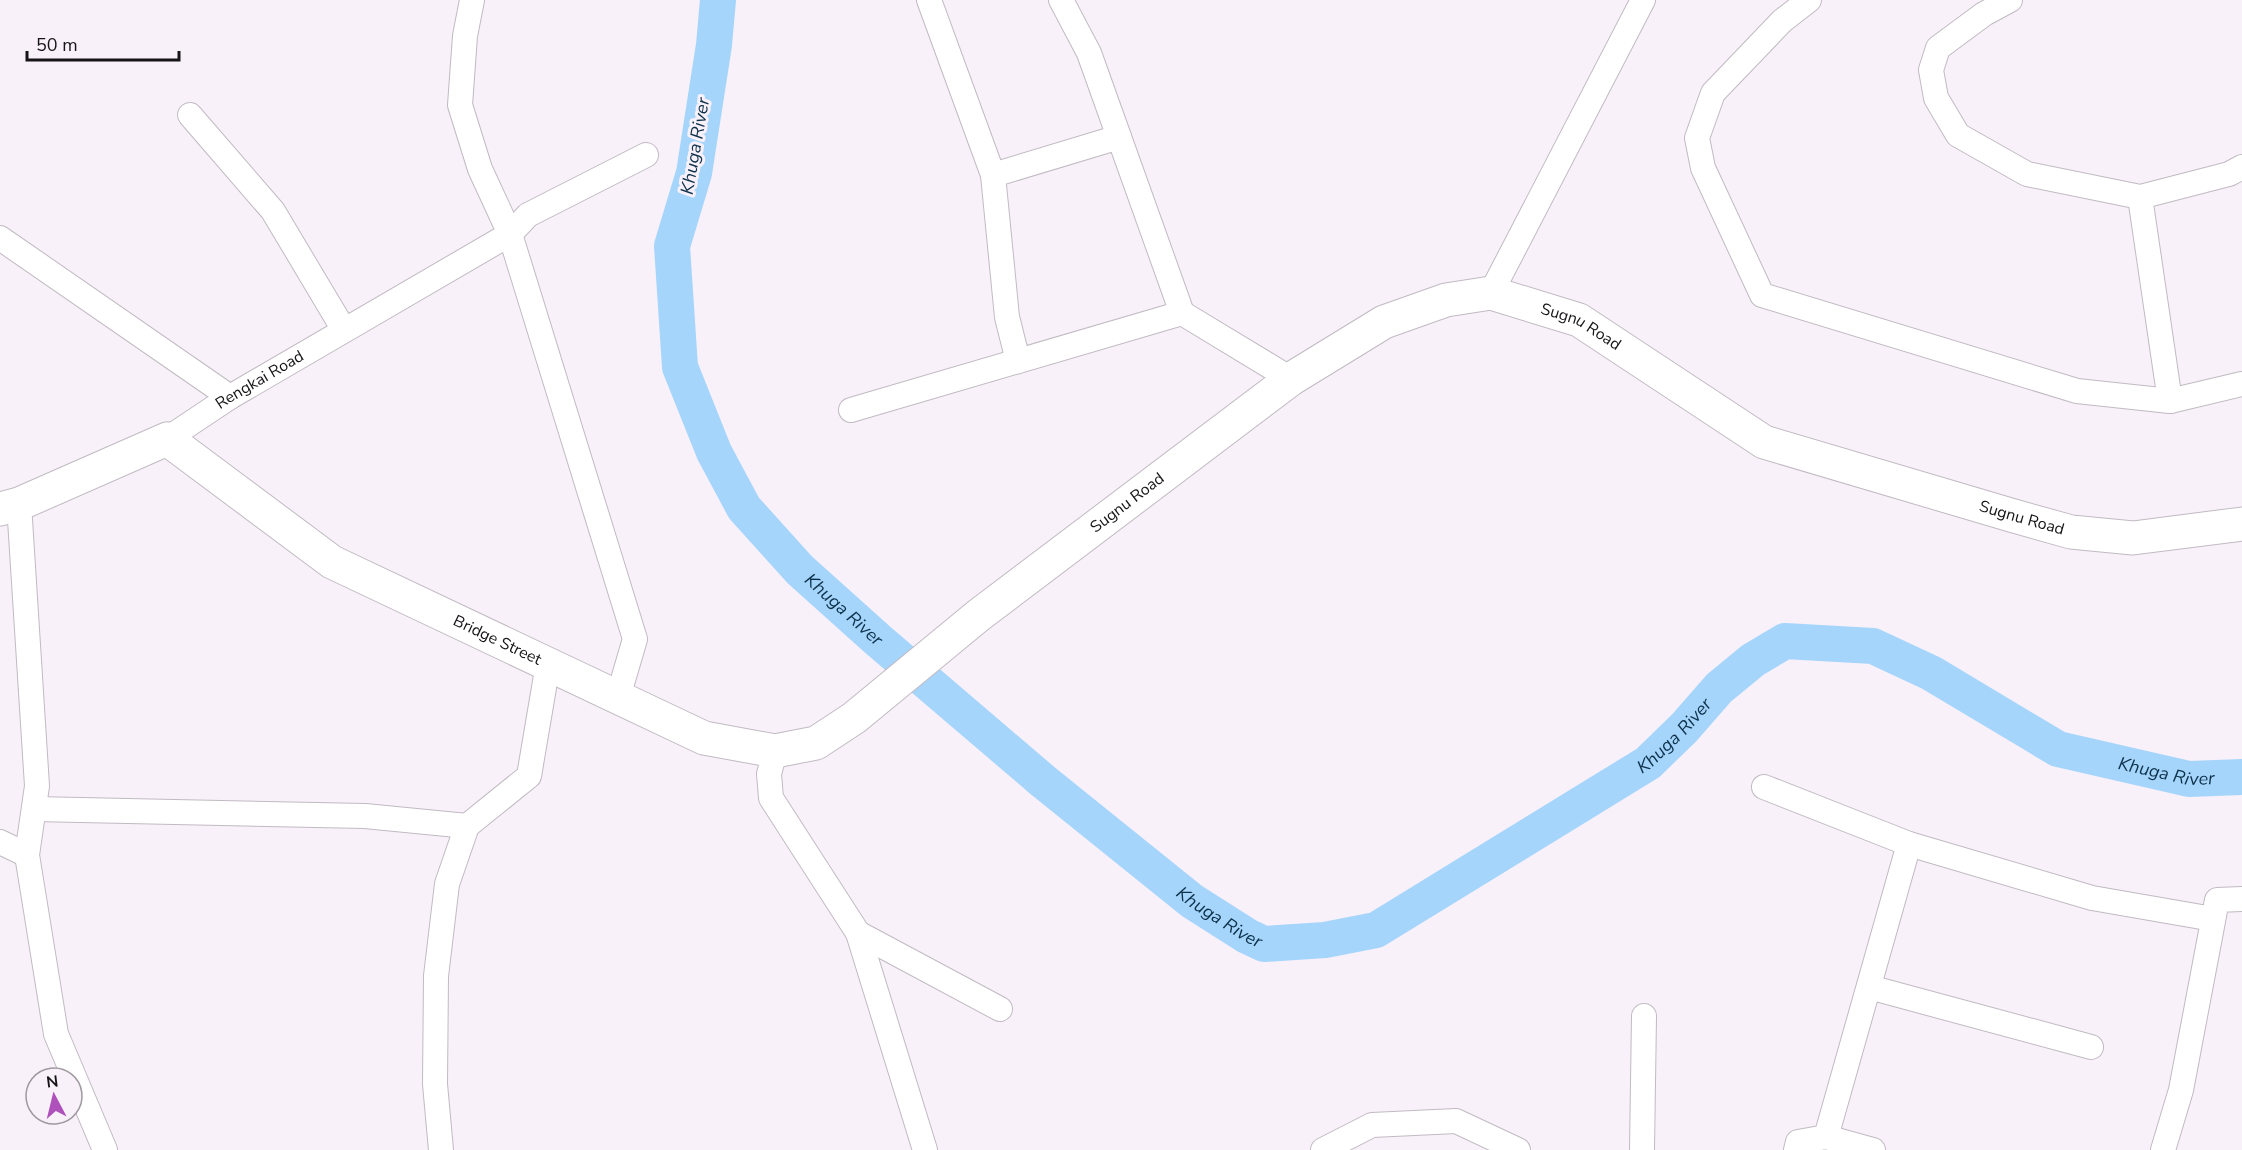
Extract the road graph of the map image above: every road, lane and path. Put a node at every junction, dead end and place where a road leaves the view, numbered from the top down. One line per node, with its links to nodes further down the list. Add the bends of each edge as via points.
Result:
1 (472, 0): 13 (street, via 460,105 480,169)
2 (929, 0): 11 (street)
3 (1061, 0): 8 (street, via 1089,53)
4 (1643, 0): 15 (street)
5 (1809, 0): 22 (street, via 1782,21 1713,93 1697,138 1703,168 1762,295 2077,391)
6 (2010, 0): 12 (street, via 1938,48 1931,70 1936,98 1958,135 2027,174)
7 (190, 115): 17 (street, via 273,211)
8 (1119, 137): 11 (street); 16 (street)
9 (646, 155): 13 (street, Rengkai Road, via 528,215)
10 (2242, 168): 12 (street)
11 (993, 175): 18 (street, via 1007,317)
12 (2140, 197): 22 (street)
13 (510, 234): 17 (street, Rengkai Road); 28 (street, via 635,639)
14 (0, 238): 21 (street)
15 (1491, 293): 19 (main road, Sugnu Road, via 1446,300 1384,322); 26 (main road, Sugnu Road, via 1579,320 1764,442 2071,532 2133,538)
16 (1182, 313): 18 (street); 19 (street)
17 (344, 330): 21 (street, Rengkai Road)
18 (1018, 361): 23 (street)
19 (1291, 379): 29 (main road, Sugnu Road, via 979,615)
20 (2242, 384): 22 (street)
21 (230, 397): 24 (street, Rengkai Road)
22 (2170, 400)
23 (851, 410)
24 (167, 439): 25 (main road, Rengkai Road); 27 (main road, Bridge Street, via 332,562)
25 (9, 507): 32 (street, via 37,786)
26 (2242, 524)
27 (548, 664): 28 (main road, Bridge Street); 33 (street, via 530,776)
28 (618, 698): 30 (main road, Bridge Street, via 704,738)
29 (854, 718): 30 (main road, Bridge Street, via 816,743)
30 (774, 751): 39 (street, via 769,774 771,798)
31 (1764, 788): 35 (street)
32 (34, 809): 33 (street, via 365,816); 36 (street)
33 (466, 826): 47 (street, via 447,884 436,976 435,1084)
34 (0, 843): 36 (street)
35 (1909, 844): 38 (street, via 2092,898); 40 (street)
36 (27, 855): 46 (street, via 56,1034)
37 (2242, 899): 38 (street, via 2217,900)
38 (2213, 919): 53 (street, via 2181,1090)
39 (858, 933): 41 (street); 48 (street)
40 (1869, 987): 43 (street); 44 (street)
41 (1000, 1008)
42 (1644, 1016): 50 (street)
43 (2091, 1047)
44 (1826, 1137): 51 (street, via 1798,1142); 52 (street)
45 (1333, 1148): 49 (street, via 1372,1125 1456,1121)
46 (105, 1150)
47 (441, 1150)
48 (925, 1150)
49 (1518, 1150)
50 (1642, 1150)
51 (1796, 1150)
52 (1873, 1150)
53 (2163, 1150)

